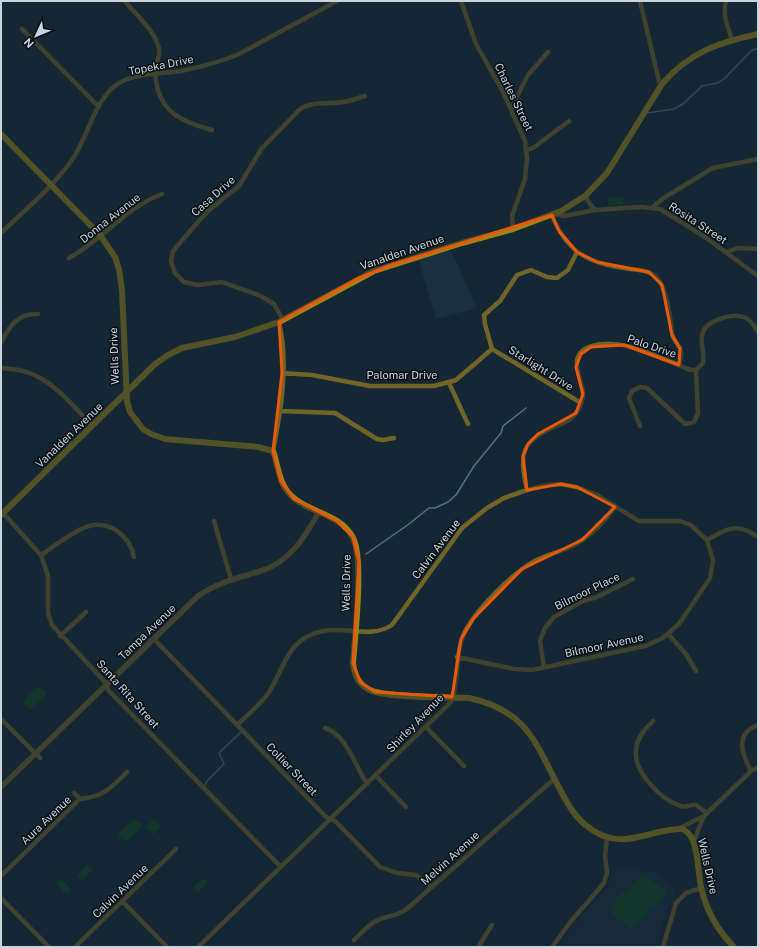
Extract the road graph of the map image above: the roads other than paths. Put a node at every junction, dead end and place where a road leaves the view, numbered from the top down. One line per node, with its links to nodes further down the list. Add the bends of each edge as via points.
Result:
1 (125, 1): 10 (street, via 157,42 160,56)
2 (337, 1): 10 (street, Topeka Drive, via 239,54 208,65)
3 (461, 1): 14 (street, Charles Street, via 476,44)
4 (640, 1): 11 (street, via 659,81)
5 (726, 1): 8 (street, via 725,19)
6 (22, 29): 13 (street)
7 (758, 34): 8 (main road, Vanalden Avenue)
8 (732, 40): 11 (main road, Vanalden Avenue, via 710,47 690,58)
9 (548, 52): 14 (street, via 528,75)
10 (156, 75): 13 (street, Topeka Drive, via 129,79 115,86); 16 (street, via 163,102 175,115 189,124)
11 (662, 84): 22 (main road, Vanalden Avenue, via 615,162)
12 (365, 96): 35 (street, Casa Drive, via 342,103 313,103 299,110 262,148 239,186 208,211 173,251 172,267 184,282 198,285 222,282 261,296 274,304)
13 (99, 107): 20 (street, Topeka Drive, via 72,160)
14 (511, 109): 18 (street, Charles Street, via 522,131)
15 (569, 121): 18 (street, via 533,148)
16 (212, 130)
17 (1, 134): 20 (main road, Wells Drive)
18 (526, 150): 26 (street, Charles Street, via 525,179 512,216)
19 (758, 160): 23 (street, via 713,168)
20 (51, 185): 27 (street, Topeka Drive); 28 (main road, Wells Drive)
21 (162, 194): 28 (street, Donna Avenue, via 137,206)
22 (584, 196): 24 (street); 25 (main road, Vanalden Avenue)
23 (653, 207): 24 (street, Rosita Street); 31 (street, Rosita Street)
24 (596, 210): 25 (street, Rosita Street, via 563,216)
25 (553, 214): 26 (main road, Vanalden Avenue); 30 (street, via 559,231)
26 (513, 228): 35 (main road, Vanalden Avenue, via 374,271)
27 (1, 233)
28 (100, 235): 32 (street, Donna Avenue, via 85,250); 44 (main road, Wells Drive, via 120,269)
29 (758, 249): 31 (street, via 738,248)
30 (577, 252): 38 (street, via 568,270 557,278 531,270 517,275 500,301 484,314); 39 (street, via 597,262 642,270 657,278 664,291 672,335 680,348)
31 (728, 252): 33 (street, Rosita Street)
32 (69, 258)
33 (758, 276)
34 (38, 314): 37 (street, via 21,316 6,332)
35 (281, 321): 42 (street, Casa Drive); 44 (main road, Vanalden Avenue, via 235,337 182,348 168,355)
36 (758, 332): 41 (street, via 746,318 738,316 714,321 702,334 704,357 703,363)
37 (1, 343)
38 (492, 349): 43 (street, Palomar Drive, via 462,376); 45 (street, Starlight Drive)
39 (680, 365): 41 (street, Palo Drive); 45 (street, Palo Drive, via 624,345 591,347 582,354 576,367 583,394)
40 (1, 368): 48 (street, via 23,371 40,378)
41 (696, 370): 49 (street, via 698,413 694,422 685,424 647,388 640,387 632,391 629,398)
42 (282, 373): 43 (street, Palomar Drive, via 312,375 370,386 434,386); 46 (street, Casa Drive)
43 (449, 383): 47 (street)
44 (126, 394): 48 (main road, Vanalden Avenue); 51 (main road, Wells Drive, via 130,412 151,434 165,439 258,447)
45 (581, 403): 52 (street, via 572,418 538,434 528,444 522,468)
46 (280, 410): 50 (street, via 335,413 377,439); 51 (street, Casa Drive)
47 (468, 424)
48 (92, 426): 55 (main road, Vanalden Avenue)
49 (640, 426)
50 (394, 438)
51 (273, 451): 54 (main road, Wells Drive, via 286,490 302,505)
52 (527, 490): 53 (street, Calvin Avenue, via 561,484 577,487 597,495); 64 (street, Calvin Avenue, via 504,498 462,528 392,625 377,632)
53 (615, 507): 58 (street, Calvin Avenue, via 639,521 680,521 691,525); 68 (street, Shirley Avenue, via 597,529 582,540 569,548 534,561 507,581 467,627)
54 (318, 513): 61 (street, Tampa Avenue, via 303,540 287,556 262,570); 64 (main road, Wells Drive, via 329,516 344,526 353,537 356,546 359,562)
55 (2, 514): 59 (street, Santa Rita Street)
56 (214, 521): 61 (street)
57 (758, 537): 58 (street, via 738,527)
58 (707, 540): 65 (street, Bilmoor Avenue, via 713,560 710,578)
59 (41, 555): 60 (street, via 89,526 100,525 122,534 132,547); 66 (street, Santa Rita Street, via 48,576 48,613 52,625)
60 (134, 557)
61 (231, 579): 67 (street, Tampa Avenue, via 211,587 198,596)
62 (633, 579): 69 (street, Bilmoor Place, via 554,617 545,628 540,641)
63 (86, 612): 66 (street)
64 (355, 632): 72 (main road, Wells Drive, via 354,668 356,677 365,687 381,693); 75 (street, Calvin Avenue, via 323,631 298,643 282,664 269,692)
65 (668, 634): 69 (street, Bilmoor Avenue, via 645,646); 70 (street)
66 (60, 636): 71 (street, Santa Rita Street, via 104,680)
67 (154, 639): 71 (street, Tampa Avenue); 75 (street, Collier Street)
68 (457, 657): 69 (street, Bilmoor Avenue, via 514,669 532,670); 72 (street, Shirley Avenue, via 455,691)
69 (544, 667)
70 (696, 670)
71 (106, 686): 79 (street, Tampa Avenue); 97 (street, Santa Rita Street)
72 (452, 697): 77 (street, Shirley Avenue, via 451,702); 85 (main road, Wells Drive, via 485,701 511,714 533,739)
73 (1, 719): 79 (street)
74 (653, 721): 91 (street, via 642,733 636,749 636,761 640,769 656,790 667,798 683,807 696,805)
75 (237, 725): 92 (street, Collier Street)
76 (758, 725): 82 (street, via 747,733 742,741 741,752)
77 (426, 727): 80 (street); 84 (street, Shirley Avenue)
78 (325, 728): 86 (street, via 334,731 342,740)
79 (38, 756): 87 (street, Tampa Avenue)
80 (464, 766)
81 (758, 767): 82 (street)
82 (751, 771): 91 (street)
83 (127, 772): 89 (street, Aura Avenue, via 104,794)
84 (376, 776): 86 (street, Shirley Avenue); 90 (street)
85 (554, 779): 94 (main road, Wells Drive, via 578,818 591,830); 99 (street, Melvin Avenue)
86 (367, 784): 92 (street, Shirley Avenue)
87 (1, 787)
88 (74, 793): 89 (street)
89 (80, 799): 98 (street, Aura Avenue)
90 (406, 807)
91 (705, 814): 93 (street); 95 (street)
92 (330, 820): 97 (street, Shirley Avenue); 99 (street, Collier Street, via 335,821 380,867 397,873 416,875)
93 (680, 828): 94 (main road, Wells Drive, via 638,838); 95 (main road, Wells Drive, via 688,832)
94 (607, 838): 110 (street, via 604,883)
95 (693, 843): 100 (main road, Wells Drive)
96 (176, 849): 102 (street, Calvin Avenue)
97 (281, 867): 108 (street, Shirley Avenue)
98 (1, 876)
99 (431, 887): 104 (street, Melvin Avenue, via 400,914 377,920)
100 (701, 888): 111 (street, via 686,893 676,903); 112 (main road, Wells Drive, via 708,908)
101 (1, 898): 105 (street)
102 (122, 901): 106 (street, Calvin Avenue); 107 (street)
103 (492, 925): 109 (street)
104 (354, 940)
105 (49, 947)
106 (75, 947)
107 (167, 947)
108 (198, 947)
109 (478, 947)
110 (552, 947)
111 (664, 947)
112 (734, 947)

